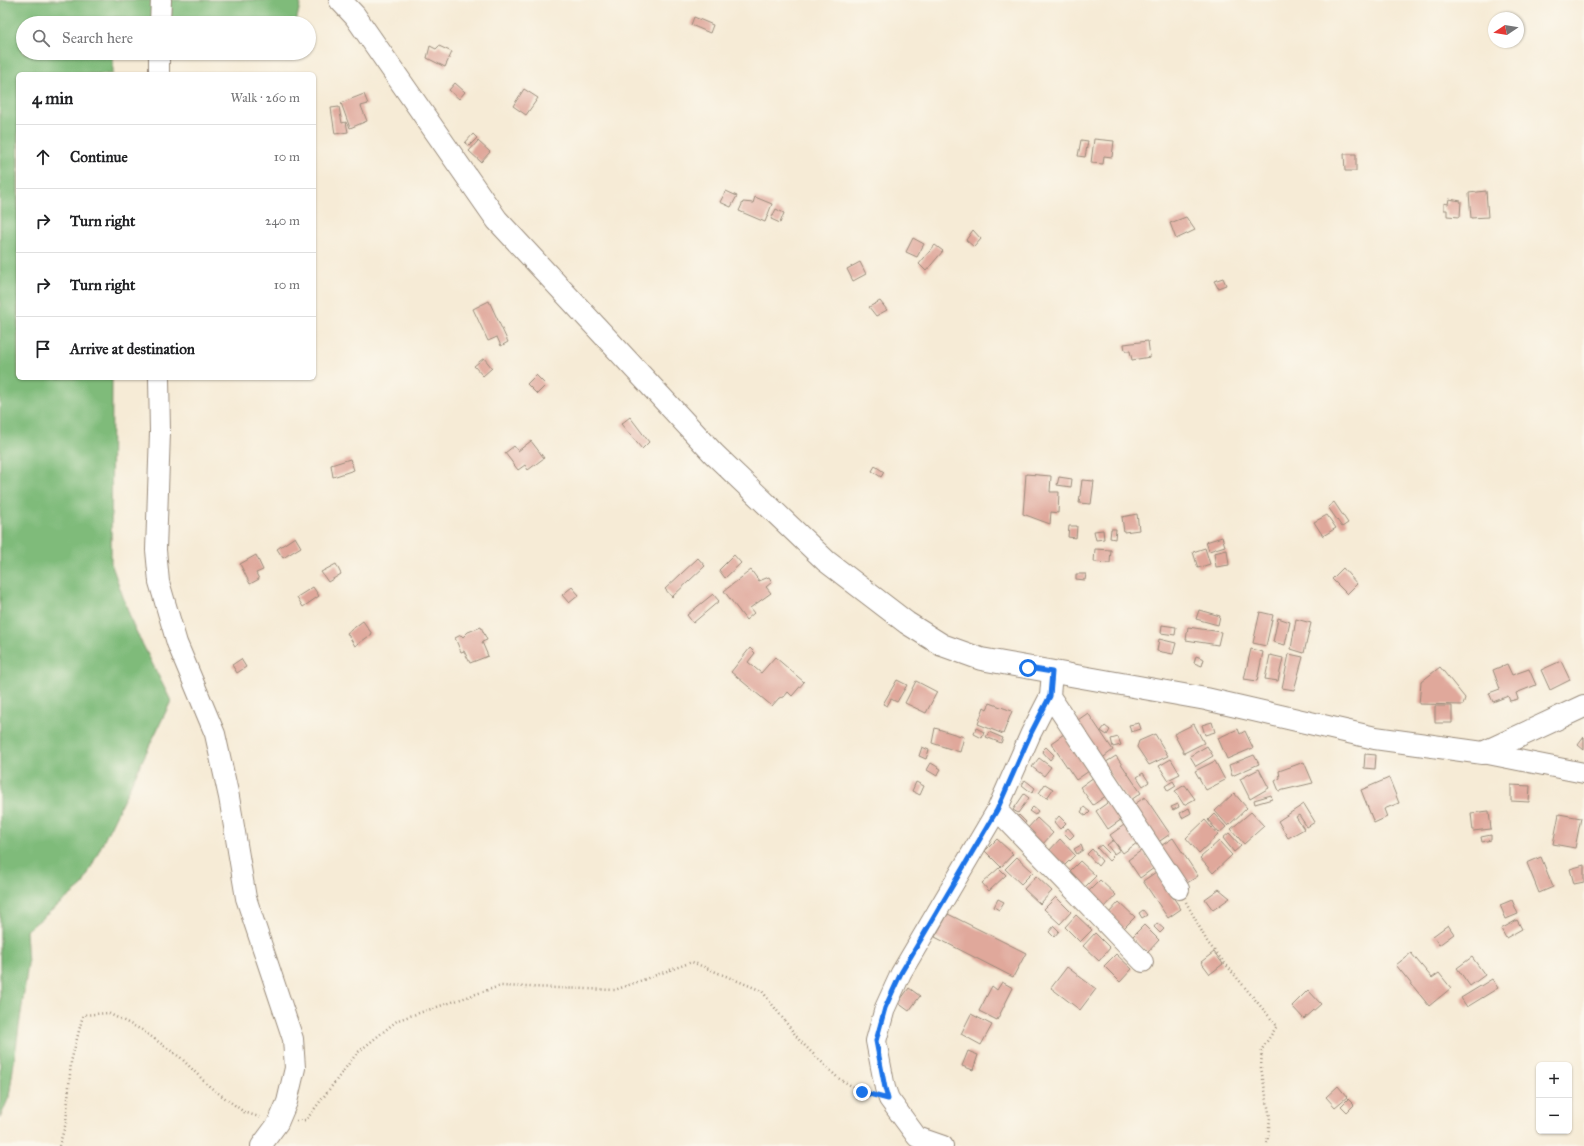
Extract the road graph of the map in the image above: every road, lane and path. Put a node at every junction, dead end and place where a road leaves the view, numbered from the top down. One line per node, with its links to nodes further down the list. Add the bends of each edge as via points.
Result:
1 (161, 0): 3 (street)
2 (340, 0): 7 (main road, via 355,16 497,220 714,454 826,561 907,623 942,645 981,659)
3 (160, 16)
4 (160, 60): 5 (street)
5 (159, 72)
6 (159, 380): 16 (street, via 156,550 159,582 176,643 215,734 229,797 246,898 293,1039 295,1068 287,1102)
7 (1052, 672): 8 (street); 10 (main road, via 1206,698 1375,738)
8 (1050, 696): 12 (street); 13 (street)
9 (1584, 706): 10 (main road)
10 (1483, 753): 11 (street)
11 (1584, 773)
12 (997, 810): 14 (street); 15 (street, via 901,973 885,1008 876,1041)
13 (1179, 889): 20 (path, via 1208,943 1277,1026 1262,1049 1261,1068 1270,1118)
14 (1143, 962)
15 (888, 1099): 16 (path, via 862,1092 838,1078 800,1041 762,991 692,962 615,990 500,986 398,1020 357,1053 306,1120); 19 (street, via 917,1137)
16 (278, 1123): 17 (path, via 244,1112 210,1088 181,1058 142,1030 108,1013 83,1015 71,1062 66,1123); 18 (street)
17 (59, 1146)
18 (261, 1146)
19 (943, 1146)
20 (1266, 1146)

